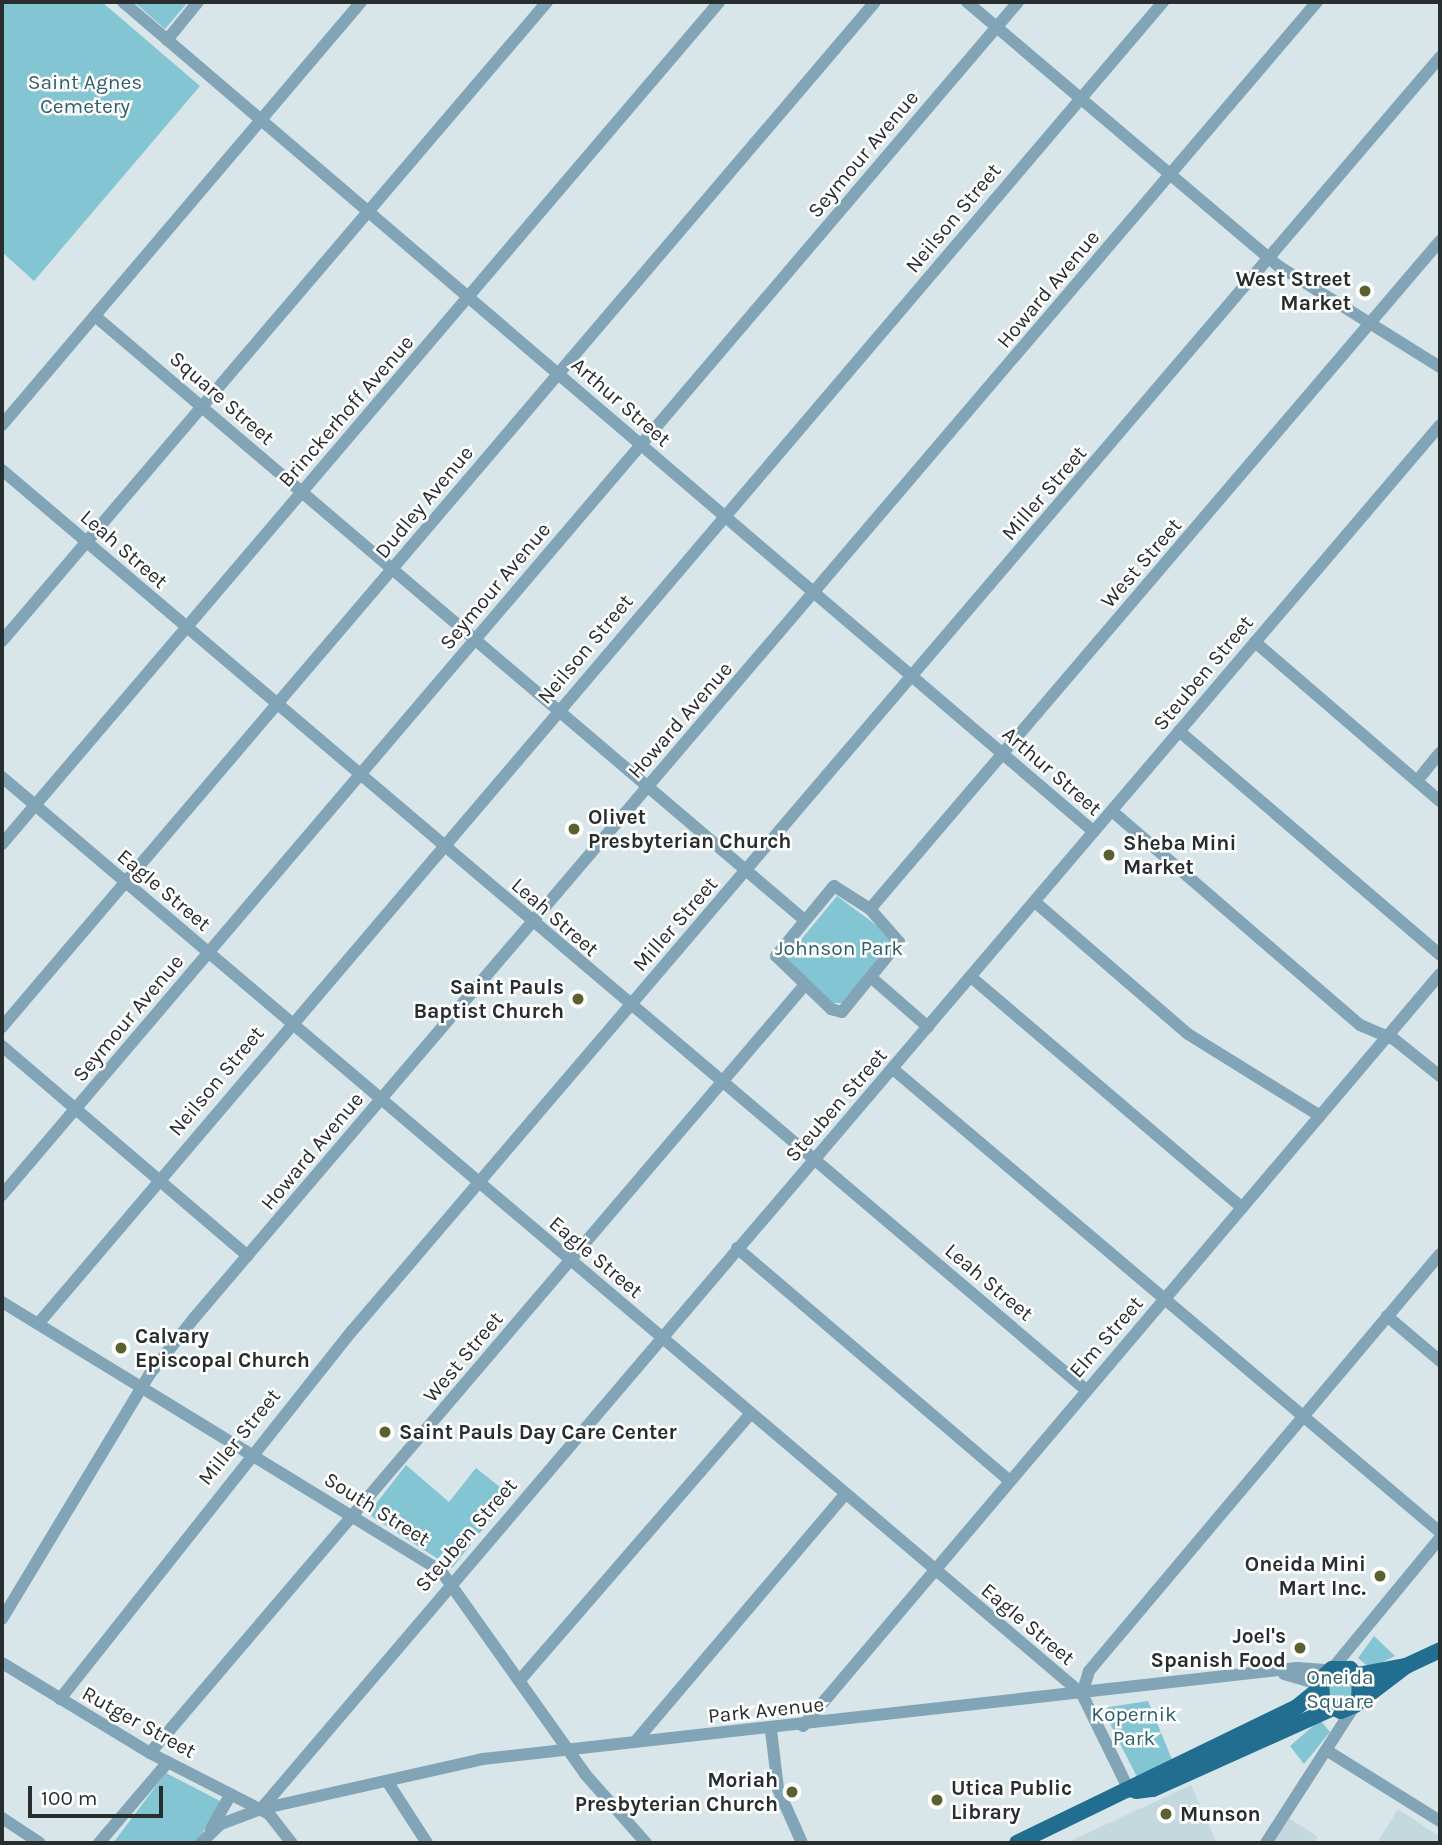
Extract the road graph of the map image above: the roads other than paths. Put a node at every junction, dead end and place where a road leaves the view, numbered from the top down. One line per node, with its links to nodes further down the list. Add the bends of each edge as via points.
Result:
1 (123, 2): 12 (street, Arthur Street)
2 (198, 2): 12 (street)
3 (361, 2): 15 (street)
4 (547, 2): 17 (street)
5 (719, 2): 20 (street, Brinckerhoff Avenue)
6 (875, 2): 24 (street, Dudley Avenue)
7 (967, 2): 11 (street)
8 (1018, 2): 11 (street, Seymour Avenue)
9 (1163, 2): 14 (street, Neilson Street)
10 (1317, 2): 16 (street, Howard Avenue)
11 (996, 27): 14 (street); 28 (street, Seymour Avenue)
12 (167, 40): 15 (street, Arthur Street)
13 (1440, 57): 19 (street, Miller Street)
14 (1079, 99): 16 (street); 31 (street, Neilson Street)
15 (262, 121): 17 (street, Arthur Street); 21 (street)
16 (1170, 174): 19 (street); 34 (street, Howard Avenue)
17 (368, 211): 20 (street, Arthur Street); 25 (street)
18 (1440, 241): 22 (street, West Street)
19 (1269, 258): 22 (street); 39 (street, Miller Street)
20 (469, 298): 24 (street, Arthur Street); 30 (street, Brinckerhoff Avenue)
21 (96, 316): 25 (street, Square Street); 26 (street)
22 (1371, 322): 23 (street); 43 (street, West Street)
23 (1440, 367)
24 (559, 374): 28 (street, Arthur Street); 33 (street, Dudley Avenue)
25 (202, 406): 30 (street, Square Street); 32 (street)
26 (2, 425)
27 (1440, 425): 38 (street, Steuben Street)
28 (640, 444): 31 (street, Arthur Street); 36 (street, Seymour Avenue)
29 (2, 470): 32 (street, Leah Street)
30 (302, 492): 33 (street, Square Street); 35 (street, Brinckerhoff Avenue)
31 (725, 517): 34 (street, Arthur Street); 41 (street, Neilson Street)
32 (87, 542): 35 (street, Leah Street); 37 (street)
33 (392, 570): 36 (street, Square Street); 40 (street, Dudley Avenue)
34 (813, 592): 39 (street, Arthur Street); 48 (street, Howard Avenue)
35 (186, 628): 40 (street, Leah Street); 50 (street, Brinckerhoff Avenue)
36 (474, 639): 41 (street, Square Street); 45 (street, Seymour Avenue)
37 (2, 641)
38 (1255, 642): 42 (street, Steuben Street); 47 (street)
39 (913, 677): 43 (street, Arthur Street); 55 (street, Miller Street)
40 (276, 705): 45 (street, Leah Street); 56 (street, Dudley Avenue)
41 (558, 710): 48 (street, Square Street); 54 (street, Neilson Street)
42 (1178, 732): 51 (street, Steuben Street); 62 (street)
43 (1002, 753): 52 (street, Arthur Street); 58 (street, West Street)
44 (1440, 754): 47 (street)
45 (359, 775): 54 (street, Leah Street); 61 (street, Seymour Avenue)
46 (2, 777): 50 (street, Eagle Street)
47 (1417, 781): 49 (street)
48 (648, 787): 55 (street, Square Street); 60 (street, Howard Avenue)
49 (1440, 801)
50 (35, 805): 53 (street, Brinckerhoff Avenue); 56 (street, Eagle Street)
51 (1112, 811): 52 (street, Steuben Street); 71 (street, via 1360,1025)
52 (1094, 832): 57 (street, Steuben Street)
53 (2, 844)
54 (443, 846): 60 (street, Leah Street); 68 (street, Neilson Street)
55 (746, 871): 59 (street, Square Street); 67 (street, Miller Street)
56 (125, 882): 61 (street, Eagle Street); 69 (street, Dudley Avenue)
57 (1035, 902): 64 (street, Steuben Street); 78 (street, via 1188,1034)
58 (870, 909): 59 (street, via 834,886); 65 (street, via 899,942)
59 (802, 918): 66 (street, via 776,956)
60 (533, 923): 67 (street, Leah Street); 76 (street, Howard Avenue)
61 (208, 953): 68 (street, Eagle Street); 77 (street, Seymour Avenue)
62 (1440, 955)
63 (1440, 974): 71 (street, Elm Street)
64 (971, 977): 70 (street, Steuben Street); 83 (street)
65 (873, 979): 66 (street, via 842,1012); 70 (street)
66 (804, 986): 75 (street, West Street)
67 (629, 1007): 75 (street, Leah Street); 81 (street, Miller Street)
68 (291, 1023): 76 (street, Eagle Street); 80 (street, Neilson Street)
69 (2, 1027)
70 (928, 1027): 73 (street, Steuben Street)
71 (1385, 1038): 74 (street); 78 (street, Elm Street)
72 (2, 1046): 77 (street)
73 (892, 1069): 79 (street, Steuben Street); 88 (street)
74 (1440, 1076)
75 (720, 1083): 79 (street, Leah Street); 87 (street, West Street)
76 (380, 1100): 81 (street, Eagle Street); 86 (street, Howard Avenue)
77 (76, 1108): 80 (street); 82 (street, Seymour Avenue)
78 (1320, 1116): 83 (street, Elm Street)
79 (814, 1160): 84 (street, Steuben Street); 95 (street, Leah Street)
80 (159, 1179): 86 (street); 91 (street, Neilson Street)
81 (479, 1184): 87 (street, Eagle Street); 98 (street, Miller Street)
82 (2, 1195)
83 (1241, 1208): 88 (street, Elm Street)
84 (737, 1248): 92 (street, Steuben Street); 99 (street)
85 (1440, 1254): 90 (street)
86 (248, 1256): 94 (street, Howard Avenue)
87 (570, 1261): 92 (street, Eagle Street); 101 (street, West Street)
88 (1164, 1299): 95 (street, Elm Street); 97 (street)
89 (2, 1302): 91 (street, South Street)
90 (1387, 1316): 93 (street); 97 (street)
91 (38, 1324): 94 (street, South Street)
92 (661, 1338): 96 (street, Eagle Street); 105 (street, Steuben Street)
93 (1440, 1361)
94 (142, 1387): 98 (street, South Street); 106 (street, Howard Avenue)
95 (1086, 1390): 99 (street, Elm Street)
96 (751, 1413): 100 (street, Eagle Street); 114 (street)
97 (1304, 1417): 102 (street); 116 (street, via 1088,1671)
98 (250, 1453): 101 (street, South Street); 117 (street, Miller Street)
99 (1009, 1480): 104 (street, Elm Street)
100 (845, 1494): 104 (street, Eagle Street); 123 (street)
101 (352, 1517): 105 (street, South Street); 126 (street, West Street)
102 (1440, 1532)
103 (1440, 1538): 107 (street)
104 (932, 1569): 116 (street, Eagle Street); 120 (street, Elm Street)
105 (450, 1583): 114 (street, South Street); 131 (street, Steuben Street)
106 (2, 1619)
107 (1365, 1626): 111 (street); 113 (street, via 1350,1662)
108 (1440, 1650): 110 (main road)
109 (2, 1662): 117 (street, Rutger Street)
110 (1406, 1666): 113 (main road); 118 (main road)
111 (1330, 1670): 112 (street, Park Avenue); 113 (main road); 115 (main road)
112 (1280, 1673): 115 (street, Park Avenue); 116 (street, Park Avenue)
113 (1356, 1674): 118 (main road)
114 (520, 1680): 124 (street, South Street)
115 (1318, 1687): 119 (main road); 129 (main road, via 1297,1707)
116 (1082, 1694): 120 (street, Park Avenue); 129 (street, Eagle Street)
117 (60, 1699): 126 (street, Rutger Street)
118 (1357, 1702): 119 (main road); 122 (street)
119 (1332, 1710): 122 (street); 129 (main road, via 1153,1789)
120 (803, 1726): 121 (street, Park Avenue)
121 (771, 1730): 123 (street, Park Avenue); 141 (street, via 778,1789)
122 (1338, 1732): 125 (street)
123 (635, 1742): 124 (street, Park Avenue)
124 (568, 1749): 128 (street, Park Avenue, via 483,1759); 140 (street, South Street)
125 (1326, 1750): 133 (street); 143 (street)
126 (150, 1753): 127 (street, Rutger Street)
127 (168, 1762): 130 (street, Rutger Street); 134 (street)
128 (387, 1781): 131 (street, Park Avenue); 139 (street)
129 (1130, 1792): 142 (main road)
130 (231, 1794): 131 (street, Rutger Street); 135 (street)
131 (261, 1810): 135 (street, Park Avenue); 138 (street, Rutger Street)
132 (2, 1818): 136 (street)
133 (1440, 1821)
134 (108, 1838): 137 (street)
135 (205, 1838)
136 (40, 1843)
137 (99, 1843)
138 (292, 1843)
139 (427, 1843)
140 (646, 1843)
141 (802, 1843)
142 (1017, 1843)
143 (1266, 1843)

